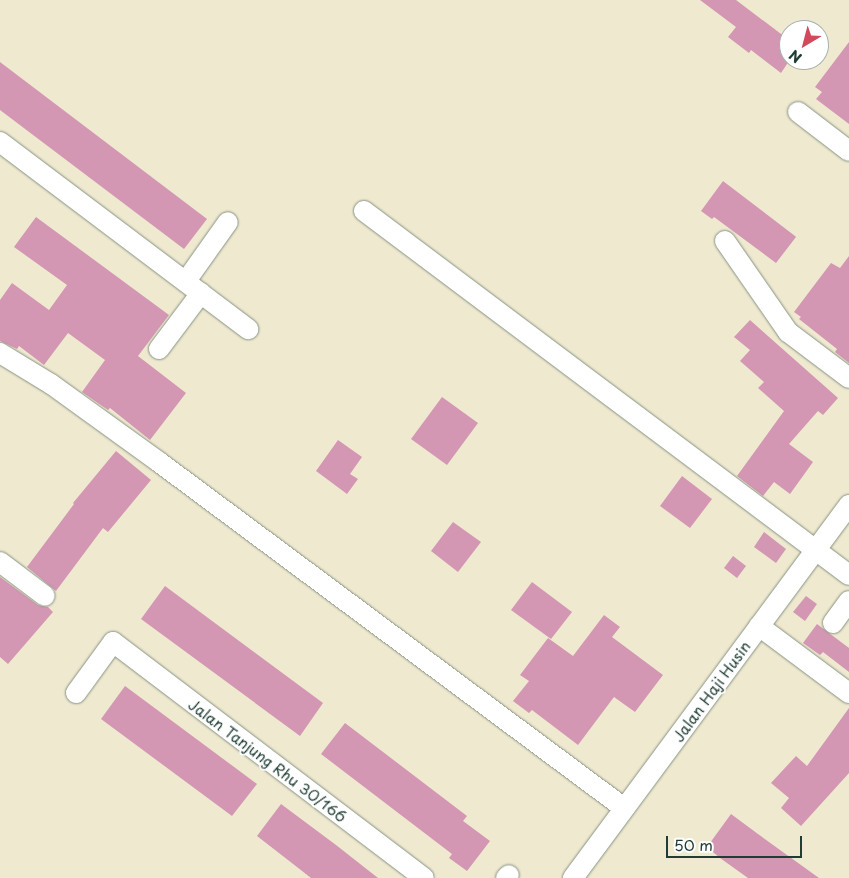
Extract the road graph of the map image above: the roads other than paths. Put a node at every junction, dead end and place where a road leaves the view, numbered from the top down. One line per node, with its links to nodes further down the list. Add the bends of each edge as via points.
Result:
1 (798, 112): 3 (street)
2 (0, 142): 7 (street)
3 (849, 151)
4 (364, 211): 13 (street)
5 (228, 222): 7 (street)
6 (725, 240): 11 (street, via 788,332)
7 (193, 287): 8 (street); 9 (street)
8 (248, 329)
9 (159, 349)
10 (0, 353): 22 (street, via 51,384 144,450)
11 (849, 378)
12 (849, 505): 13 (street, Jalan Haji Husin)
13 (816, 550): 15 (street); 19 (street, Jalan Haji Husin)
14 (0, 562): 16 (street)
15 (849, 575)
16 (45, 596)
17 (849, 601): 18 (street)
18 (833, 623)
19 (759, 626): 21 (street); 22 (street, Jalan Haji Husin)
20 (76, 693): 23 (street, Jalan Tanjung Rhu 30/166, via 113,642)
21 (849, 693)
22 (624, 808): 24 (street, Jalan Haji Husin)
23 (424, 878)
24 (573, 878)

